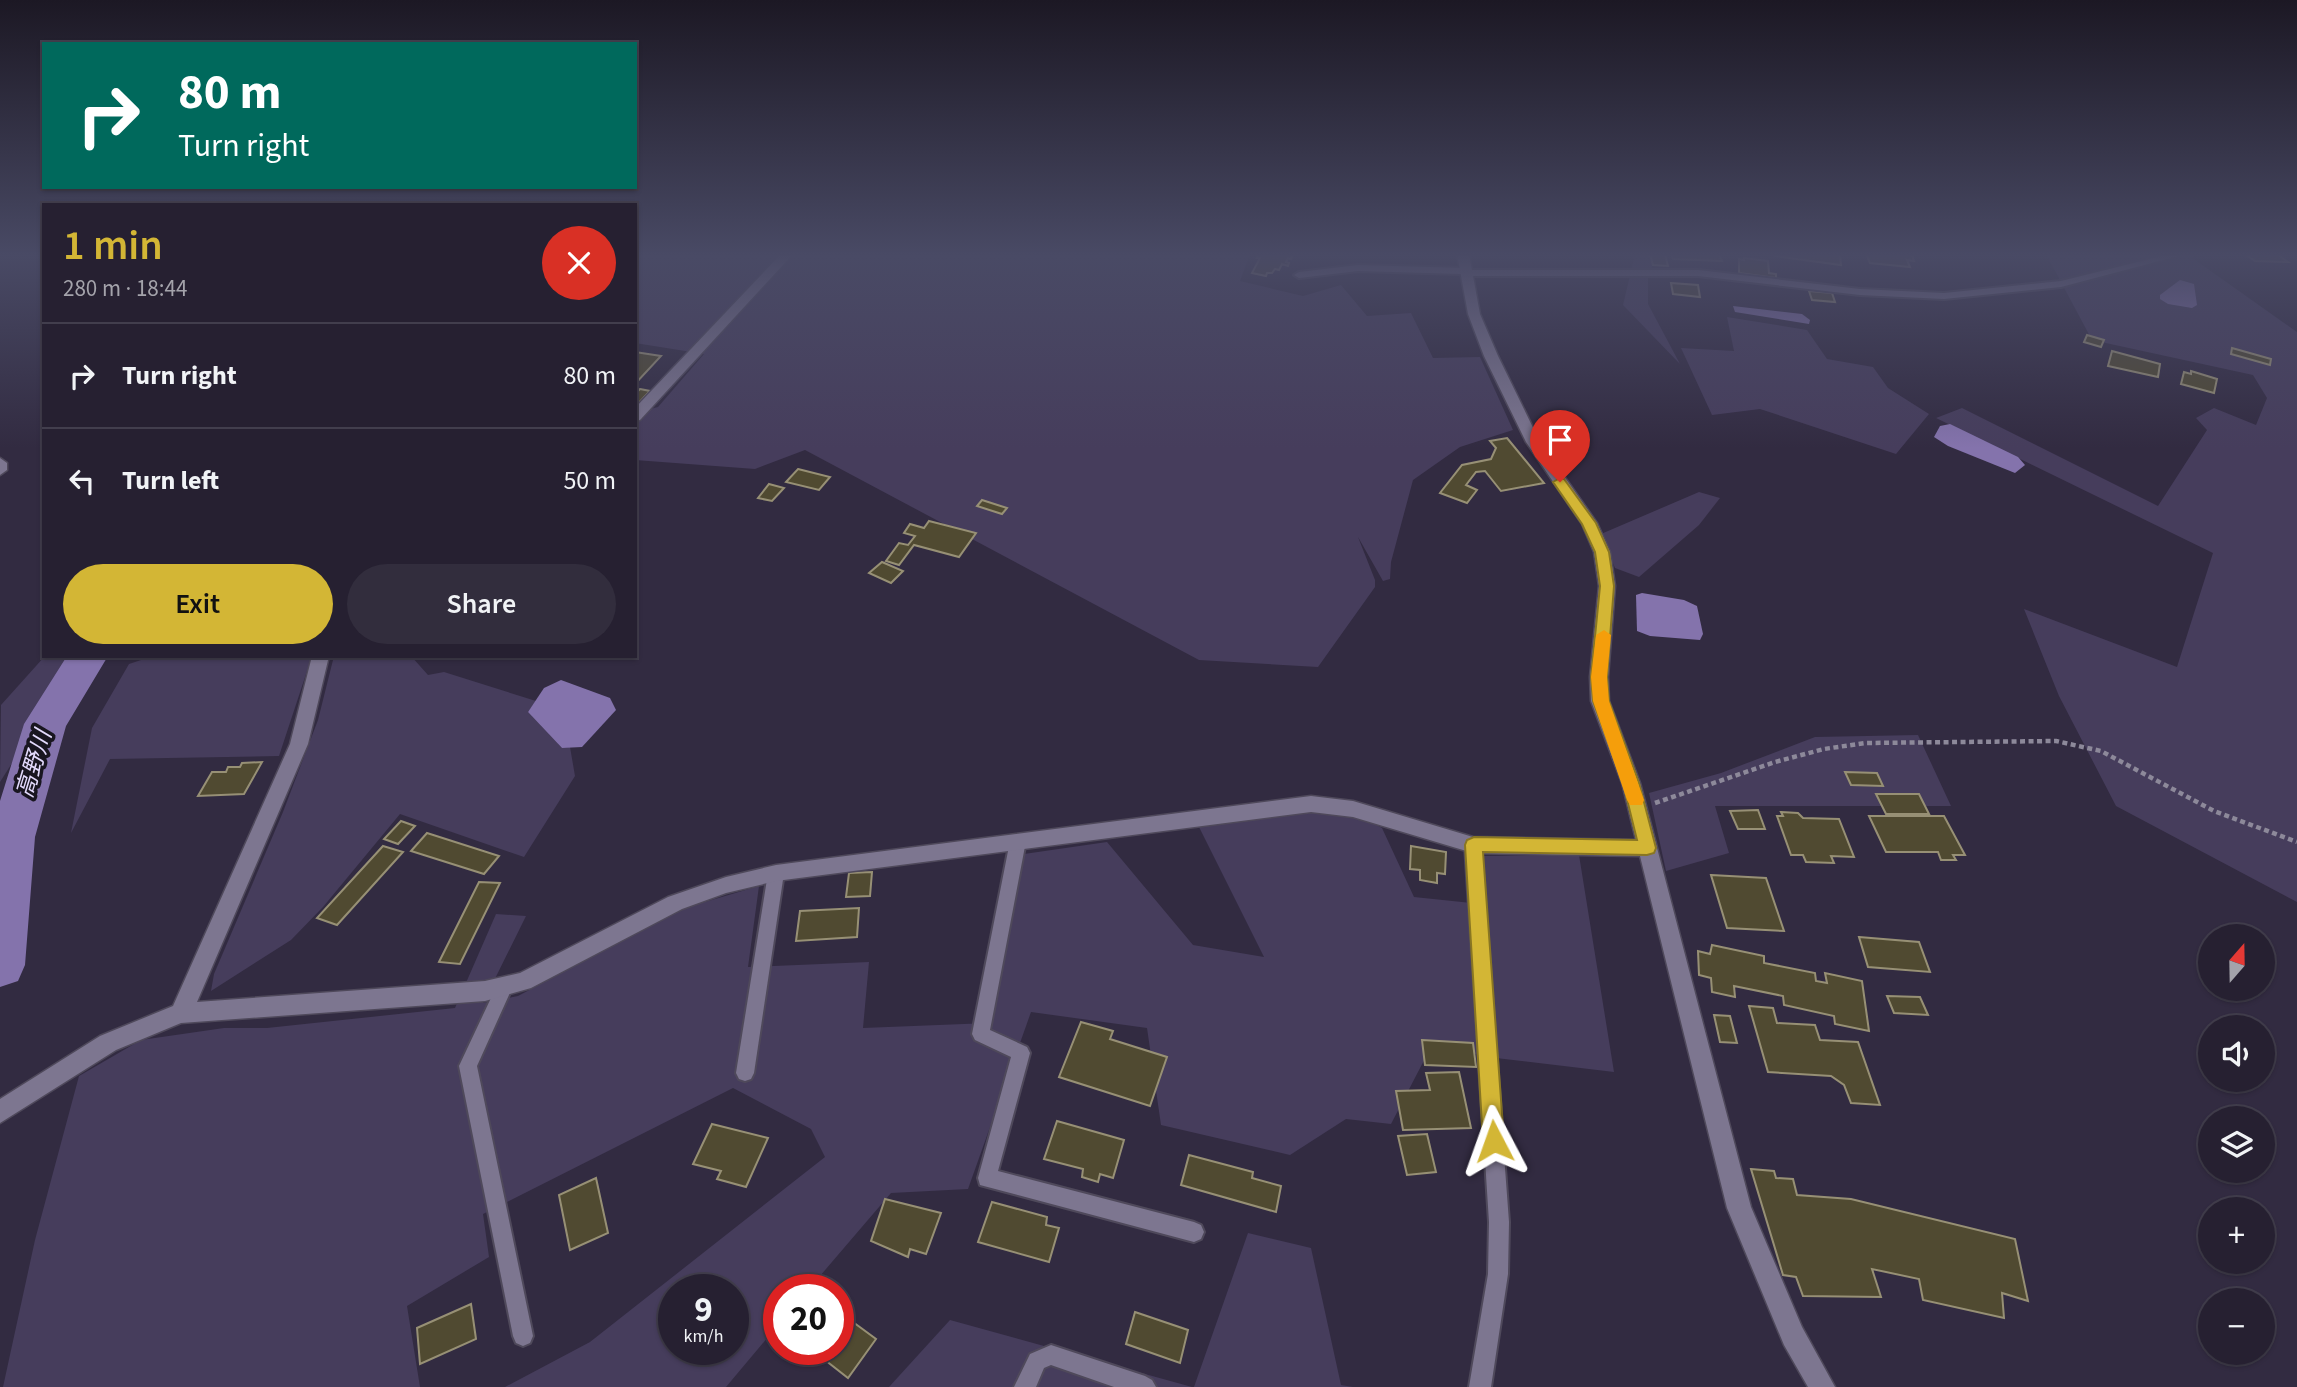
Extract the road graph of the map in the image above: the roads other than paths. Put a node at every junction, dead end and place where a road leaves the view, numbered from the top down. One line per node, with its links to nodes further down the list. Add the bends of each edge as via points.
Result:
1 (727, 319): 3 (street)
2 (1476, 319): 9 (street, via 1527,430 1589,523 1602,552 1607,586 1601,701)
3 (637, 416)
4 (0, 463): 5 (street)
5 (0, 470)
6 (320, 658): 12 (street, via 299,744)
7 (1018, 841): 8 (street, via 1311,804 1353,809); 10 (street); 15 (lane, via 981,1034 1021,1053 987,1178)
8 (1474, 845): 9 (street); 19 (lane, via 1499,1222 1498,1274)
9 (1647, 848): 20 (street, via 1739,1208 1793,1336)
10 (776, 873): 11 (street, via 675,903 524,981); 13 (lane)
11 (505, 986): 12 (street); 16 (lane, via 468,1066)
12 (181, 1013): 14 (street, via 144,1024 94,1048)
13 (745, 1073)
14 (0, 1112)
15 (1194, 1232)
16 (523, 1336)
17 (1025, 1387): 18 (lane, via 1037,1361 1051,1355)
18 (1145, 1387)
19 (1480, 1387)
20 (1822, 1387)

